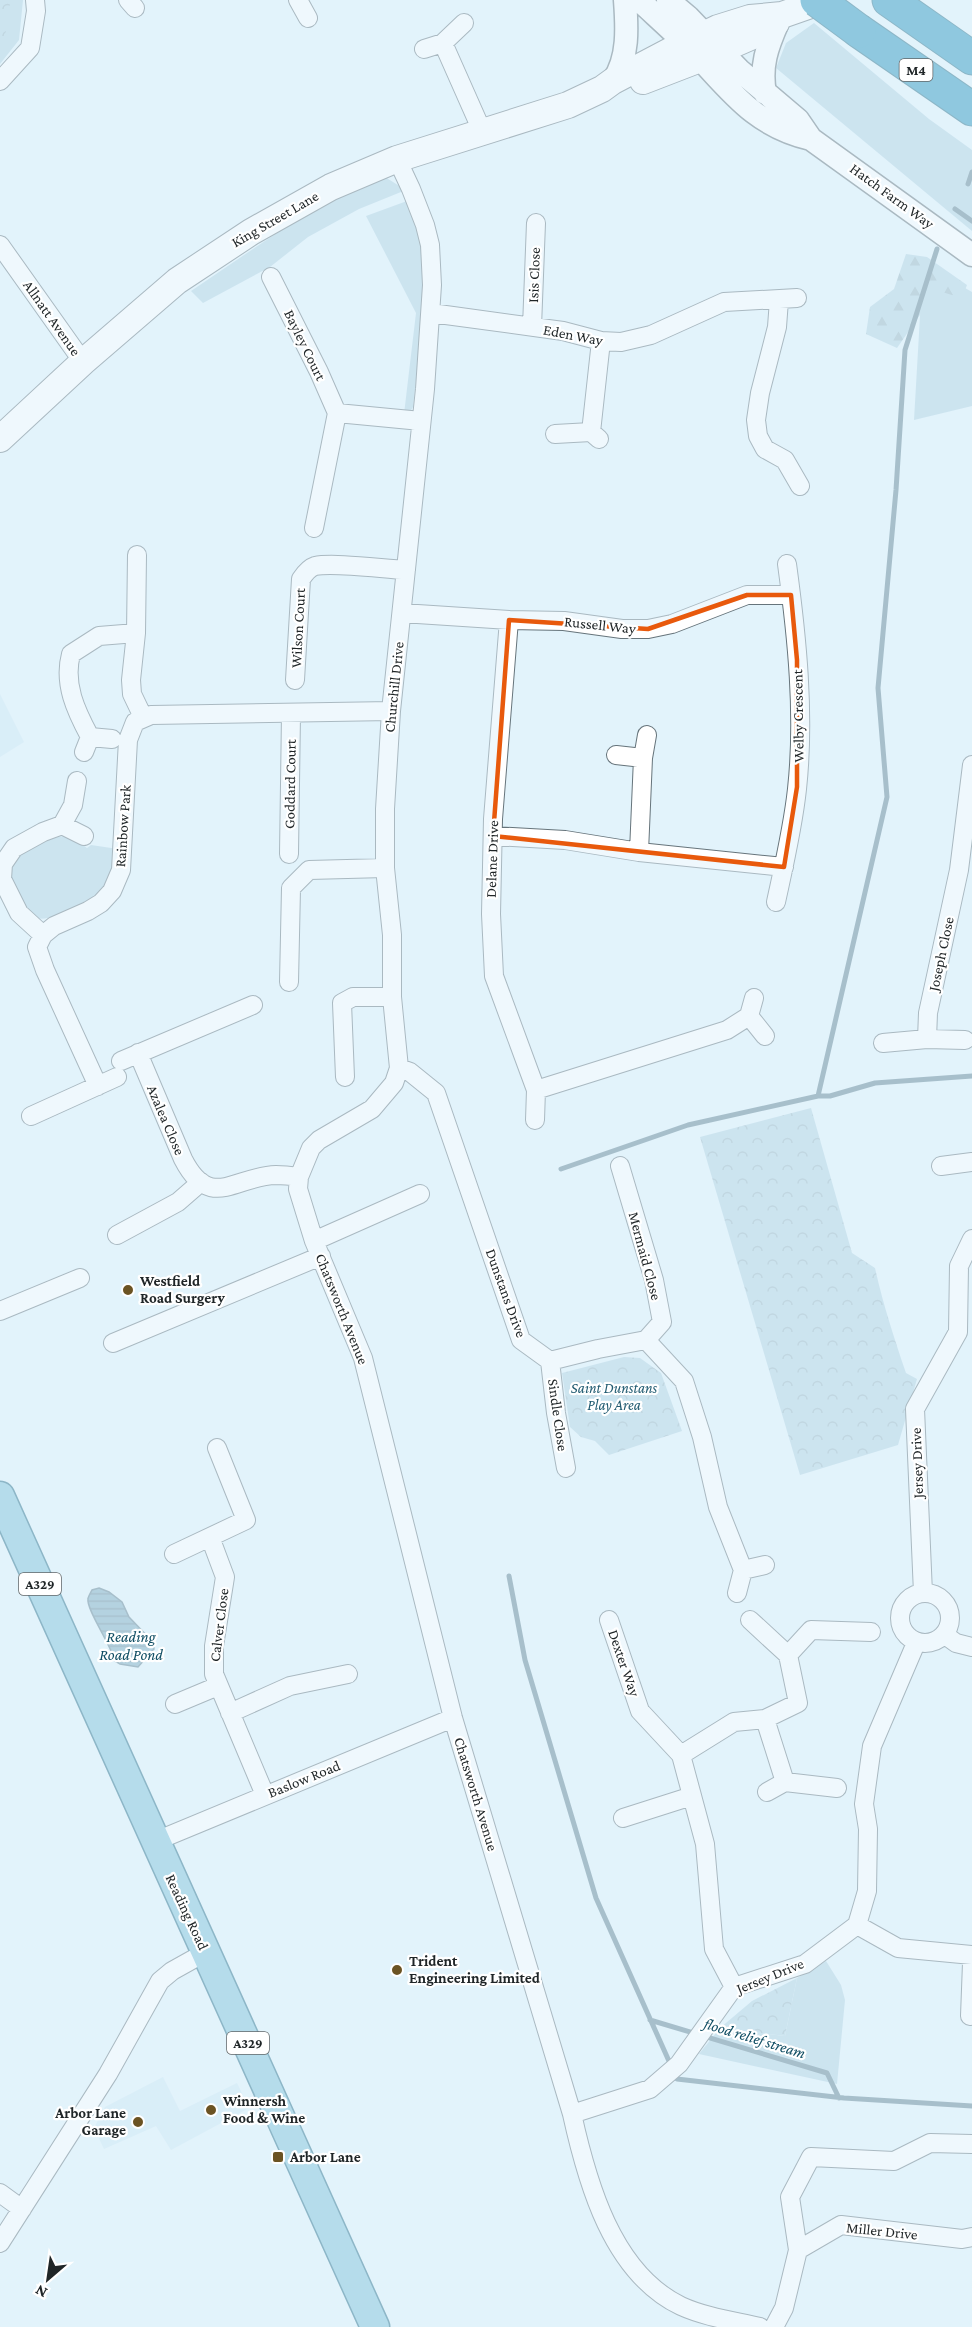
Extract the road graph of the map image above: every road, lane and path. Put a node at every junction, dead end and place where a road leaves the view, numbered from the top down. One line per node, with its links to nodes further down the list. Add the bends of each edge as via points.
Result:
1 (35, 0): 16 (street, via 30,48)
2 (298, 0): 9 (street)
3 (624, 0): 17 (street, via 624,54)
4 (639, 0): 13 (street)
5 (668, 0): 13 (street)
6 (817, 0): 19 (highway, M4, bridge)
7 (825, 0): 10 (main road, King Street Lane)
8 (898, 7): 15 (highway)
9 (308, 18)
10 (780, 19): 13 (main road, King Street Lane, via 750,18); 18 (street, via 763,60)
11 (464, 23): 12 (street)
12 (443, 43): 14 (street); 20 (street)
13 (702, 47): 17 (main road, King Street Lane, via 637,83); 18 (street, Hatch Farm Way); 21 (street, Hatch Farm Way, via 722,84 762,118 775,128)
14 (424, 49)
15 (972, 58)
16 (0, 81)
17 (608, 85): 20 (main road, King Street Lane, via 568,105)
18 (765, 93): 21 (street, Hatch Farm Way, via 798,120)
19 (972, 108)
20 (482, 131): 22 (main road, King Street Lane)
21 (811, 139): 25 (street, Hatch Farm Way)
22 (397, 159): 27 (street, Churchill Drive, via 430,245); 30 (main road, King Street Lane, via 331,187 251,232 177,281)
23 (537, 220): 28 (street, Isis Close)
24 (0, 245): 30 (street, Allnatt Avenue)
25 (972, 255)
26 (271, 277): 31 (street, Bayley Court)
27 (431, 313): 28 (street, Eden Way); 32 (street, Churchill Drive)
28 (532, 327): 29 (street, Eden Way)
29 (601, 341): 33 (street, via 595,436); 35 (street, Eden Way, via 621,342 651,335 724,302 788,299 777,327 756,420 765,448 785,460)
30 (83, 362): 34 (main road, King Street Lane)
31 (337, 413): 32 (street); 36 (street)
32 (421, 421): 39 (street, Churchill Drive)
33 (555, 434)
34 (0, 439)
35 (800, 486)
36 (314, 528)
37 (137, 555): 43 (street)
38 (787, 564): 40 (street, Welby Crescent)
39 (406, 570): 41 (street, Churchill Drive); 44 (street, Wilson Court, via 328,566 307,570 302,579)
40 (791, 595): 42 (street, Russell Way, via 747,595 672,624 648,629); 59 (street, Welby Crescent, via 800,724 797,787)
41 (402, 613): 42 (street, Russell Way); 45 (street, Churchill Drive)
42 (509, 620): 56 (street, Delane Drive)
43 (136, 633): 47 (street, via 132,694); 49 (street, via 99,636 71,654 67,669 87,745)
44 (295, 680)
45 (391, 711): 46 (street); 60 (street, Churchill Drive)
46 (291, 714): 47 (street); 58 (street, Goddard Court)
47 (143, 717): 63 (street, Rainbow Park, via 135,722 128,740 121,870 112,891 101,903)
48 (647, 735): 51 (street)
49 (112, 739)
50 (616, 755): 51 (street)
51 (643, 758): 57 (street)
52 (972, 765): 61 (street, Joseph Close)
53 (77, 781): 54 (street, via 73,805)
54 (62, 825): 55 (street); 63 (street, via 14,848 3,864 2,879 19,914)
55 (84, 836)
56 (492, 836): 57 (street, via 565,840); 77 (street, Delane Drive, via 494,976)
57 (639, 852): 59 (street)
58 (289, 854)
59 (784, 867): 62 (street, Welby Crescent)
60 (385, 868): 64 (street, via 309,870 291,888); 65 (street, Churchill Drive, via 392,935)
61 (965, 871): 70 (street, Joseph Close, via 928,1013)
62 (776, 902)
63 (43, 935): 76 (street, via 38,947 45,970)
64 (289, 982)
65 (392, 997): 74 (street, Churchill Drive); 75 (street, via 353,997 342,1003)
66 (754, 998): 68 (street)
67 (253, 1005): 73 (street)
68 (749, 1016): 69 (street); 77 (street, via 726,1030)
69 (765, 1036)
70 (927, 1039): 71 (street); 72 (street)
71 (965, 1040)
72 (883, 1043)
73 (138, 1053): 76 (street); 84 (street, Azalea Close, via 190,1174)
74 (399, 1068): 83 (street, via 394,1083 372,1109 311,1148); 94 (street, Dunstans Drive, via 436,1093 521,1340)
75 (345, 1077)
76 (98, 1086): 78 (street)
77 (536, 1090): 79 (street, Delane Drive)
78 (31, 1116)
79 (535, 1120)
80 (972, 1162): 82 (street)
81 (620, 1166): 92 (street, Mermaid Close, via 662,1322)
82 (941, 1166)
83 (299, 1177): 84 (street, via 274,1175 225,1188 207,1187); 88 (street, Chatsworth Avenue, via 300,1200)
84 (201, 1182): 86 (street, via 178,1202)
85 (420, 1194): 88 (street)
86 (117, 1234)
87 (972, 1239): 91 (street, Jersey Drive, via 959,1266)
88 (318, 1249): 93 (street); 115 (street, Chatsworth Avenue, via 363,1358)
89 (80, 1278): 90 (street)
90 (0, 1311)
91 (965, 1334): 103 (street, Jersey Drive, via 915,1409)
92 (646, 1340): 94 (street); 101 (street, via 684,1382 718,1507)
93 (113, 1343)
94 (550, 1361): 96 (street, Sindle Close)
95 (217, 1448): 98 (street, via 246,1520)
96 (566, 1468)
97 (0, 1496): 124 (main road, Reading Road / A329)
98 (210, 1537): 99 (street); 112 (street, Calver Close, via 225,1577 213,1659)
99 (174, 1554)
100 (765, 1565): 101 (street)
101 (743, 1570): 102 (street)
102 (737, 1593)
103 (923, 1593): 107 (street, via 945,1603 950,1619); 108 (street, via 908,1599 900,1612 901,1629)
104 (609, 1620): 117 (street, Dexter Way, via 640,1711)
105 (750, 1620): 110 (street)
106 (871, 1632): 110 (street, via 811,1630)
107 (945, 1635): 108 (street, via 932,1643); 109 (street)
108 (916, 1643): 125 (street, via 872,1746 864,1804 868,1829 867,1891)
109 (972, 1647)
110 (788, 1655): 116 (street, via 798,1703)
111 (348, 1674): 114 (street, via 290,1686)
112 (218, 1686): 113 (street); 114 (street, Calver Close)
113 (175, 1704)
114 (230, 1713): 121 (street, Calver Close)
115 (453, 1718): 121 (street, Baslow Road); 131 (street, Chatsworth Avenue)
116 (765, 1719): 117 (street, via 734,1722); 118 (street)
117 (681, 1755): 122 (street, Dexter Way)
118 (785, 1782): 119 (street); 120 (street)
119 (837, 1788)
120 (767, 1792)
121 (266, 1795): 124 (street, Baslow Road)
122 (692, 1796): 123 (street); 129 (street, Dexter Way, via 705,1844 714,1949)
123 (622, 1818)
124 (156, 1841): 126 (main road, Reading Road / A329)
125 (857, 1925): 127 (street, via 898,1948); 129 (street, Jersey Drive, via 805,1964)
126 (206, 1952): 134 (street, via 160,1981 108,2074); 138 (main road, Reading Road / A329)
127 (972, 1955)
128 (972, 1963): 130 (street)
129 (734, 1987): 131 (street, Jersey Drive, via 679,2064 650,2089)
130 (970, 2016)
131 (572, 2114): 139 (street, Chatsworth Avenue, via 585,2170 611,2232 641,2276 656,2292 684,2307)
132 (972, 2144): 137 (street, via 930,2143 894,2161 811,2157 789,2197)
133 (0, 2193): 134 (street)
134 (22, 2209): 136 (street)
135 (972, 2237): 137 (street, Miller Drive, via 841,2225)
136 (0, 2243)
137 (798, 2250): 140 (street, via 784,2308)
138 (375, 2327)
139 (760, 2327)
140 (774, 2327)

